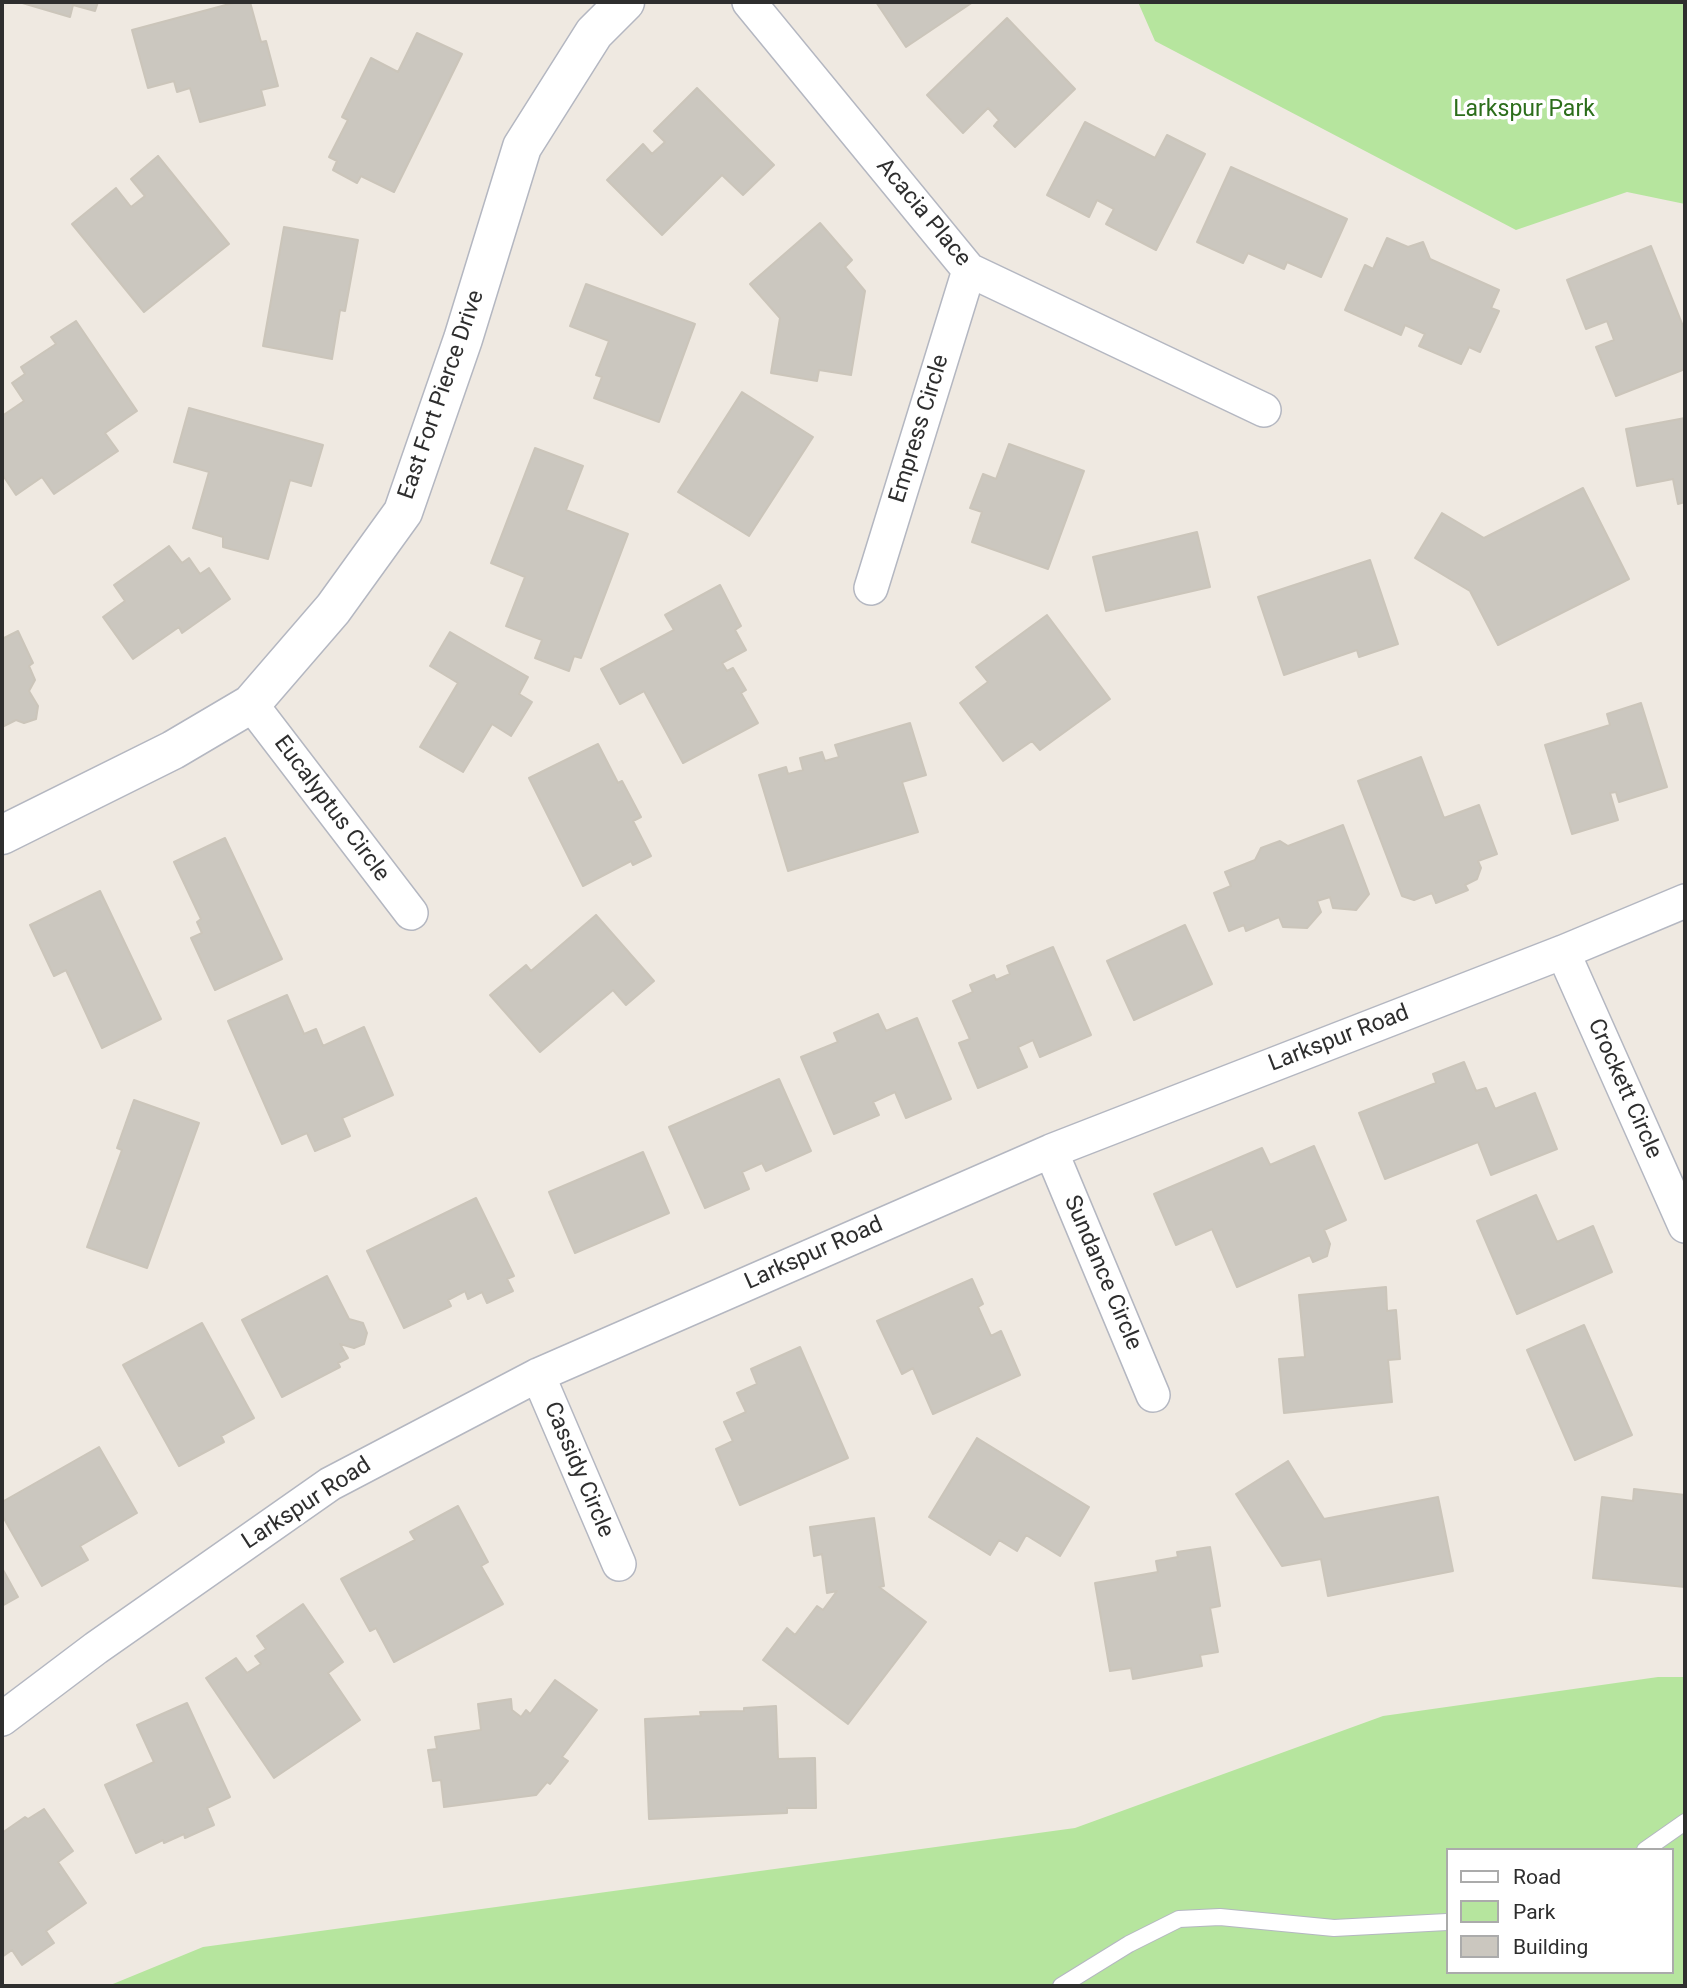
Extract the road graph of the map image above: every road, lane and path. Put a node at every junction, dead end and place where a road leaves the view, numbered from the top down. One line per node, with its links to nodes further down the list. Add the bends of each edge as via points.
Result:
1 (625, 2): 6 (street, East Fort Pierce Drive, via 594,33 522,147 403,512 333,609)
2 (749, 2): 3 (street, Acacia Place)
3 (969, 271): 4 (street, Acacia Place); 5 (street, Empress Circle)
4 (1264, 410)
5 (871, 588)
6 (251, 704): 7 (street, East Fort Pierce Drive, via 173,750); 9 (street, Eucalyptus Circle)
7 (2, 835)
8 (1685, 901): 10 (street, Larkspur Road)
9 (411, 914)
10 (1563, 952): 11 (street, Larkspur Road); 12 (street, Crockett Circle)
11 (1051, 1151): 13 (street, Larkspur Road); 14 (street, Sundance Circle)
12 (1685, 1226)
13 (538, 1376): 15 (street, Cassidy Circle); 16 (street, Larkspur Road, via 330,1484)
14 (1153, 1395)
15 (619, 1564)
16 (2, 1719)
17 (1685, 1822): 18 (lane)
18 (1648, 1848)
19 (1446, 1922): 20 (lane, via 1334,1928 1220,1917 1179,1919)
20 (1061, 1986)

